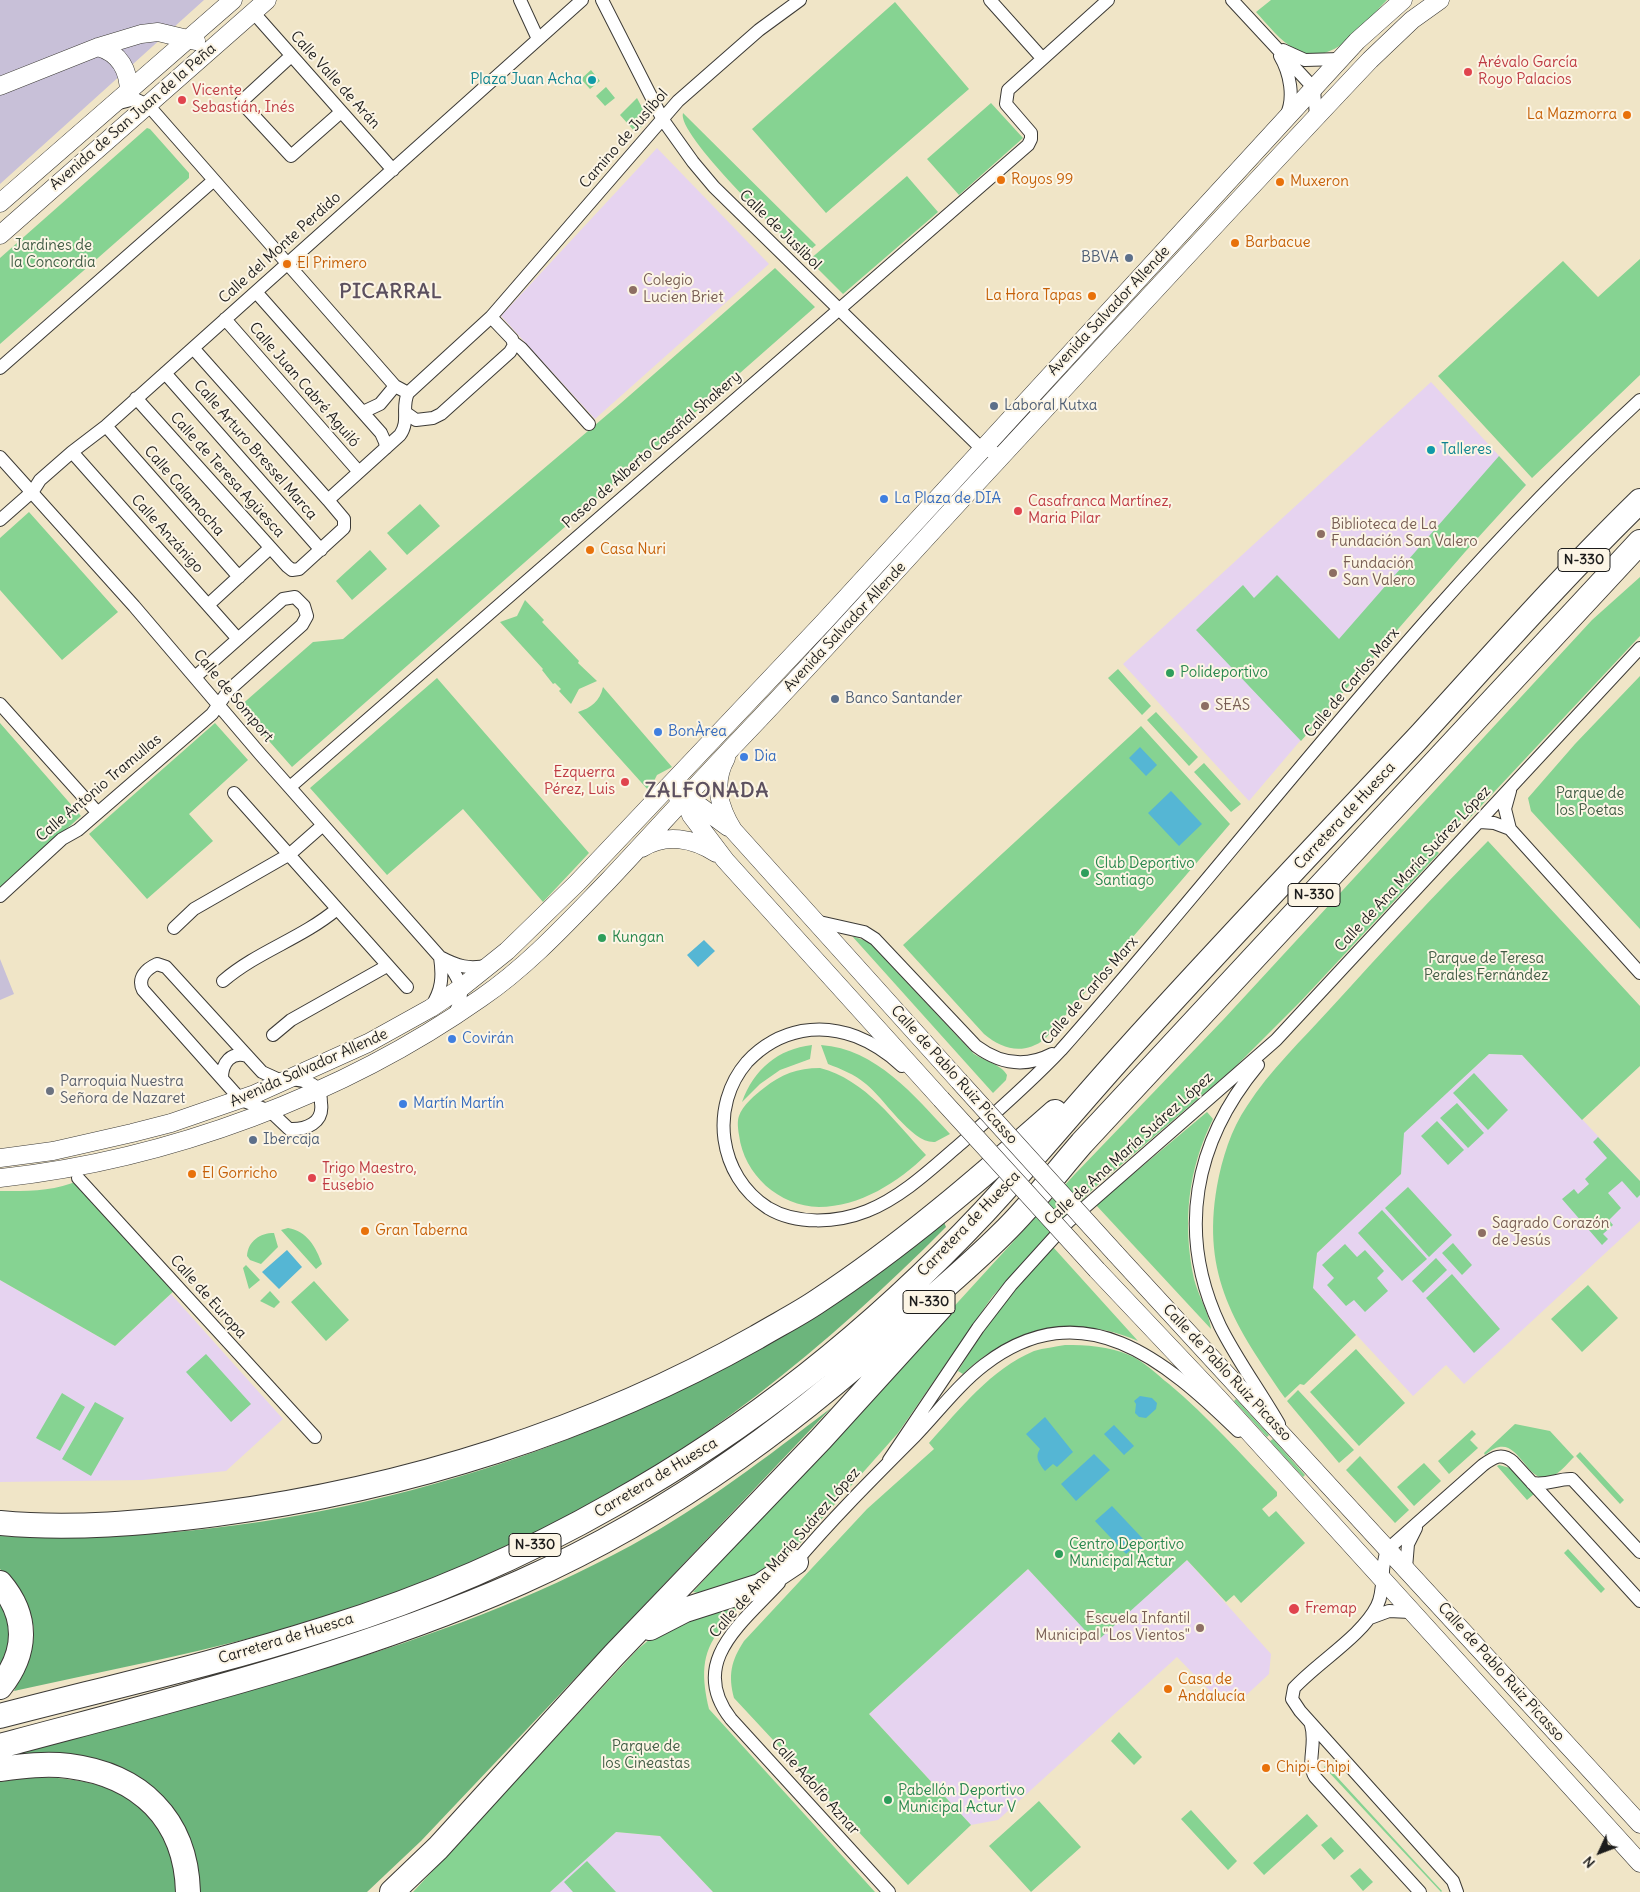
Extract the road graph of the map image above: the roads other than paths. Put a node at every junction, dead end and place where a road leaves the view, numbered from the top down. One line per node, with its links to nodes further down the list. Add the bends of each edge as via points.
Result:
1 (233, 0): 14 (main road, Avenida de San Juan de la Peña)
2 (267, 0): 12 (main road, Avenida de San Juan de la Peña)
3 (520, 0): 13 (street)
4 (582, 0): 13 (street, Calle del Monte Perdido)
5 (602, 0): 27 (street, Calle de Juslibol)
6 (800, 0): 27 (street, Camino de Juslibol, via 740,45 678,101)
7 (990, 0): 19 (street)
8 (1108, 0): 19 (street)
9 (1232, 0): 16 (street)
10 (1403, 0): 20 (main road, Avenida Salvador Allende)
11 (1440, 0): 26 (main road, Avenida Salvador Allende, via 1377,52)
12 (253, 12): 15 (main road, Avenida de San Juan de la Peña); 18 (street, Calle Valle de Arán)
13 (538, 39): 29 (street, Calle del Monte Perdido)
14 (188, 40): 15 (main road); 17 (main road, via 158,32); 23 (main road, Avenida de San Juan de la Peña)
15 (219, 42): 24 (main road, Avenida de San Juan de la Peña)
16 (1272, 43): 20 (street, via 1305,60); 22 (street); 28 (street, via 1284,62 1290,86 1290,106)
17 (98, 48): 21 (main road); 23 (main road, via 108,50 128,74)
18 (292, 56): 25 (street, Calle Valle de Arán); 25 (street, via 241,102 291,156)
19 (1042, 58): 37 (street, Paseo de Alberto Casañal Shakery, via 1008,90 1006,104 1032,136 1028,145)
20 (1340, 59): 22 (main road, Avenida Salvador Allende)
21 (0, 86)
22 (1314, 89): 26 (street); 28 (main road, Avenida Salvador Allende)
23 (122, 98): 24 (street); 31 (main road, Avenida de San Juan de la Peña)
24 (148, 105): 30 (street); 33 (main road, Avenida de San Juan de la Peña)
25 (341, 112): 29 (street, Calle Valle de Arán)
26 (1316, 117): 34 (main road, Avenida Salvador Allende)
27 (663, 120): 37 (street, Calle de Juslibol, via 720,193); 38 (street, Camino de Juslibol)
28 (1282, 123): 32 (main road, Avenida Salvador Allende)
29 (393, 170): 35 (street, Calle del Monte Perdido)
30 (214, 180): 35 (street); 42 (street)
31 (0, 203)
32 (1196, 218): 34 (street); 53 (main road, Avenida Salvador Allende)
33 (0, 235)
34 (1204, 240): 55 (main road, Avenida Salvador Allende)
35 (287, 264): 36 (street, Calle del Monte Perdido); 44 (street)
36 (256, 292): 39 (street, Calle del Monte Perdido); 48 (street)
37 (838, 310): 53 (street, Calle de Juslibol); 77 (street, Paseo de Alberto Casañal Shakery)
38 (492, 317): 40 (street); 45 (street, Camino de Juslibol)
39 (226, 319): 41 (street, Calle del Monte Perdido); 57 (street, Calle Juan Cabré Aguiló)
40 (513, 342): 49 (street, via 510,352 438,416 416,420); 50 (street)
41 (194, 348): 43 (street, Calle del Monte Perdido); 59 (street)
42 (0, 368)
43 (165, 373): 46 (street, Calle del Monte Perdido); 64 (street, Calle Arturo Bressel Marca)
44 (395, 386): 45 (street); 48 (street, via 380,404)
45 (408, 393): 49 (street, via 404,404)
46 (136, 398): 51 (street, Calle del Monte Perdido); 63 (street, Calle de Teresa Agüesca)
47 (1640, 400): 105 (street, Calle de Carlos Marx, via 1543,494 1460,582)
48 (362, 412): 52 (street, via 384,437)
49 (406, 413): 52 (street, via 402,431)
50 (589, 424)
51 (106, 426): 54 (street, Calle del Monte Perdido); 66 (street, Calle Calamocha)
52 (386, 448): 57 (street)
53 (982, 449): 55 (street); 75 (main road, Avenida Salvador Allende)
54 (72, 452): 58 (street, Calle del Monte Perdido, via 40,480); 67 (street, Calle Anzánigo)
55 (1003, 455): 74 (main road, Avenida Salvador Allende)
56 (0, 457): 58 (street, Calle de Somport)
57 (359, 472): 59 (street)
58 (33, 492): 61 (street, Calle del Monte Perdido); 71 (street, Calle de Somport)
59 (328, 500): 64 (street, via 344,519 345,525)
60 (1640, 501): 104 (highway, Carretera de Huesca / N-330)
61 (0, 520)
62 (1640, 542): 69 (highway, Carretera de Huesca / N-330, via 1598,584)
63 (270, 548): 64 (street, Calle de Teresa Agüesca, via 290,569 295,570); 66 (street)
64 (321, 550)
65 (1640, 567): 69 (highway, via 1606,592)
66 (238, 577): 67 (street)
67 (208, 605): 68 (street, Calle Anzánigo)
68 (238, 639): 71 (street); 73 (street, Calle Antonio Tramullas, via 283,599 289,597 304,606 307,616 302,625 229,690)
69 (1545, 646): 116 (highway, Carretera de Huesca / N-330, via 1082,1144)
70 (1640, 648): 76 (street, Calle de Ana María Suárez López)
71 (195, 677): 73 (street, Calle de Somport)
72 (0, 704): 81 (street)
73 (219, 704): 77 (street, Calle de Somport); 81 (street, Calle Antonio Tramullas, via 212,714)
74 (731, 748): 79 (main road, Avenida Salvador Allende); 85 (main road, Calle de Pablo Ruiz Picasso, via 722,764 718,787 723,812)
75 (698, 755): 79 (main road, Avenida Salvador Allende); 80 (main road, Avenida Salvador Allende)
76 (1513, 786): 82 (street, Calle de Ana María Suárez López); 84 (street, Calle de Ana María Suárez López, via 1505,808)
77 (290, 787): 83 (street, Calle de Somport)
78 (234, 793): 87 (street)
79 (685, 799): 80 (main road, Avenida Salvador Allende, via 669,798); 85 (main road, Calle de Pablo Ruiz Picasso); 86 (main road, Avenida Salvador Allende); 88 (main road, Calle de Pablo Ruiz Picasso, via 696,823)
80 (645, 809): 94 (main road, Avenida Salvador Allende, via 546,916)
81 (97, 812): 89 (street, Calle Antonio Tramullas, via 78,830 62,839)
82 (1480, 822): 84 (street); 103 (street, Calle de Ana María Suárez López)
83 (324, 825): 87 (street); 93 (street, Calle de Somport)
84 (1510, 829): 96 (street)
85 (733, 830): 91 (main road, Calle de Pablo Ruiz Picasso)
86 (635, 852): 88 (main road, Calle de Pablo Ruiz Picasso, via 653,842 672,839 699,844); 101 (main road, Avenida Salvador Allende, via 546,944 509,977)
87 (290, 854): 90 (street); 92 (street, via 194,909)
88 (725, 860): 110 (main road, Calle de Pablo Ruiz Picasso)
89 (0, 896)
90 (337, 909): 95 (street); 97 (street, via 316,926 241,966)
91 (815, 921): 105 (street, via 864,932 875,939 976,1046 996,1059 1028,1064); 118 (main road, Calle de Pablo Ruiz Picasso, bridge)
92 (174, 928)
93 (443, 959): 94 (street, via 467,968); 98 (street); 100 (street, via 439,993)
94 (490, 964): 98 (main road, Avenida Salvador Allende)
95 (387, 966): 99 (street); 102 (street, via 290,1020)
96 (1640, 973)
97 (223, 981)
98 (462, 987): 100 (main road, Avenida Salvador Allende); 101 (street, via 462,999)
99 (406, 988)
100 (431, 1008): 108 (main road, Avenida Salvador Allende, via 368,1043)
101 (454, 1015): 109 (main road, Avenida Salvador Allende)
102 (273, 1035)
103 (1276, 1040): 118 (street, Calle de Ana María Suárez López, via 1236,1093 1213,1136 1200,1177 1195,1230 1196,1249 1208,1297 1230,1344); 119 (street, Calle de Ana María Suárez López, via 1068,1222 1011,1285 978,1328)
104 (1132, 1044): 125 (highway, via 932,1219 816,1303 700,1369 602,1414 472,1459 282,1505 151,1523); 139 (highway, Carretera de Huesca / N-330, via 984,1212 872,1320 819,1366 736,1428 616,1503 497,1564 327,1628)
105 (1061, 1050): 110 (street, Calle de Carlos Marx, via 1012,1099 924,1175 885,1203 850,1217 807,1220 769,1208 739,1179 725,1147 725,1109 736,1077 759,1051 793,1033 830,1030 865,1040 893,1058)
106 (247, 1056): 107 (street, via 236,1054 227,1060); 107 (street, via 166,967 153,965 141,977 143,990); 108 (street, via 269,1077)
107 (222, 1078): 111 (street)
108 (287, 1081): 109 (street, via 307,1082); 111 (main road, Avenida Salvador Allende)
109 (318, 1090): 112 (main road, Avenida Salvador Allende); 112 (street, via 322,1112 320,1118 308,1126 289,1129)
110 (940, 1098): 122 (main road, Calle de Pablo Ruiz Picasso, bridge)
111 (242, 1100): 112 (street); 113 (main road, Avenida Salvador Allende, via 132,1133 53,1151)
112 (270, 1111): 114 (main road, Avenida Salvador Allende, via 194,1138 134,1154)
113 (0, 1158)
114 (0, 1178)
115 (78, 1178): 117 (street, Calle de Europa)
116 (1004, 1233): 136 (highway, via 922,1330); 141 (highway, Carretera de Huesca / N-330, via 854,1370 806,1409 702,1484 586,1551 463,1606 329,1654)
117 (314, 1437)
118 (1286, 1437): 127 (main road, Calle de Pablo Ruiz Picasso)
119 (889, 1460): 122 (street, Calle de Ana María Suárez López, via 969,1378 999,1355 1039,1338 1078,1334 1125,1343 1155,1359); 129 (street, Calle de Ana María Suárez López)
120 (1532, 1482): 121 (street); 123 (street); 124 (street, via 1507,1457 1499,1456 1483,1465)
121 (1557, 1482): 123 (street, via 1552,1497); 128 (street, via 1572,1480 1580,1486)
122 (1295, 1483): 131 (main road, Calle de Pablo Ruiz Picasso)
123 (1554, 1508): 133 (street)
124 (1420, 1523): 127 (street); 130 (street, via 1408,1544)
125 (12, 1524): 126 (highway)
126 (0, 1529)
127 (1388, 1549): 130 (main road, Calle de Pablo Ruiz Picasso); 131 (street)
128 (1640, 1552)
129 (796, 1562): 136 (highway, via 760,1586 685,1610 662,1621); 138 (street, Calle de Ana María Suárez López, via 726,1642 718,1656 714,1687)
130 (1406, 1568): 145 (main road, Calle de Pablo Ruiz Picasso)
131 (1381, 1580): 134 (main road, Calle de Pablo Ruiz Picasso); 135 (street, via 1380,1597)
132 (0, 1583): 137 (highway, via 18,1610 22,1625 20,1648)
133 (1640, 1601)
134 (1410, 1612): 135 (street, via 1389,1611); 146 (main road, Calle de Pablo Ruiz Picasso)
135 (1370, 1618): 140 (street, via 1293,1691 1294,1703)
136 (614, 1655): 147 (highway)
137 (0, 1687)
138 (719, 1702): 150 (street, Calle Adolfo Aznar)
139 (0, 1716)
140 (1311, 1725): 142 (street); 143 (street, via 1315,1740)
141 (0, 1746)
142 (1338, 1754): 143 (street, via 1326,1750); 152 (street, via 1454,1881)
143 (1312, 1758): 151 (street, via 1310,1767 1315,1777)
144 (0, 1768): 148 (highway, via 68,1766 102,1773 138,1790 171,1826 181,1847)
145 (1640, 1824)
146 (1640, 1862)
147 (404, 1884): 149 (highway)
148 (188, 1892)
149 (392, 1892)
150 (890, 1892)
151 (1420, 1892)
152 (1457, 1892)

